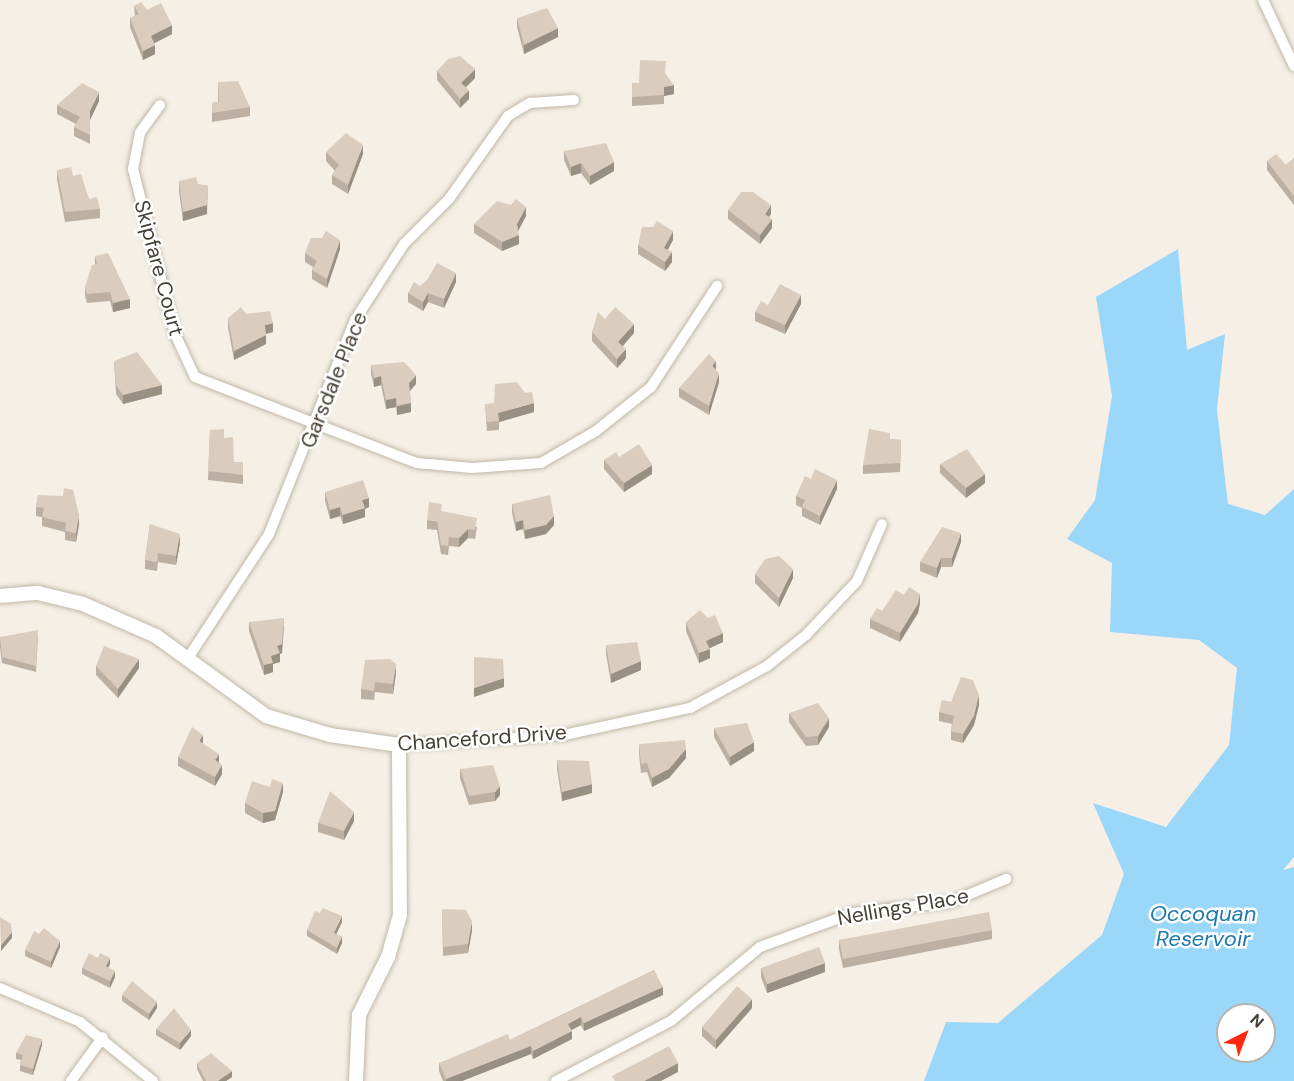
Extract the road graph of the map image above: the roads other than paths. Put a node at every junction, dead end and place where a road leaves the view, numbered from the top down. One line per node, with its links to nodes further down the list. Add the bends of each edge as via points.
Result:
1 (1263, 0): 2 (street)
2 (1294, 66)
3 (574, 100): 6 (street, Garsdale Place, via 530,103 508,116 449,199 404,244 355,320)
4 (160, 105): 6 (street, Skipfare Court, via 140,133 133,169 180,345 195,377)
5 (717, 286): 6 (street, Skipfare Court, via 651,387 596,430 541,463 472,468 417,464)
6 (315, 426): 9 (street, Garsdale Place, via 269,534)
7 (882, 524): 10 (street, Chanceford Drive, via 857,581 806,635 767,666 690,708 564,735)
8 (0, 596): 9 (street, Chanceford Drive, via 38,593 83,604 156,636)
9 (188, 658): 10 (street, Chanceford Drive, via 266,716 330,735)
10 (399, 745): 16 (street, via 400,915 388,957 359,1016)
11 (1006, 879): 17 (street, Nellings Place, via 951,902 853,913 760,947 671,1021)
12 (0, 988): 13 (street, via 52,1008)
13 (103, 1037): 14 (street); 15 (street)
14 (71, 1081)
15 (153, 1081)
16 (356, 1081)
17 (556, 1081)

